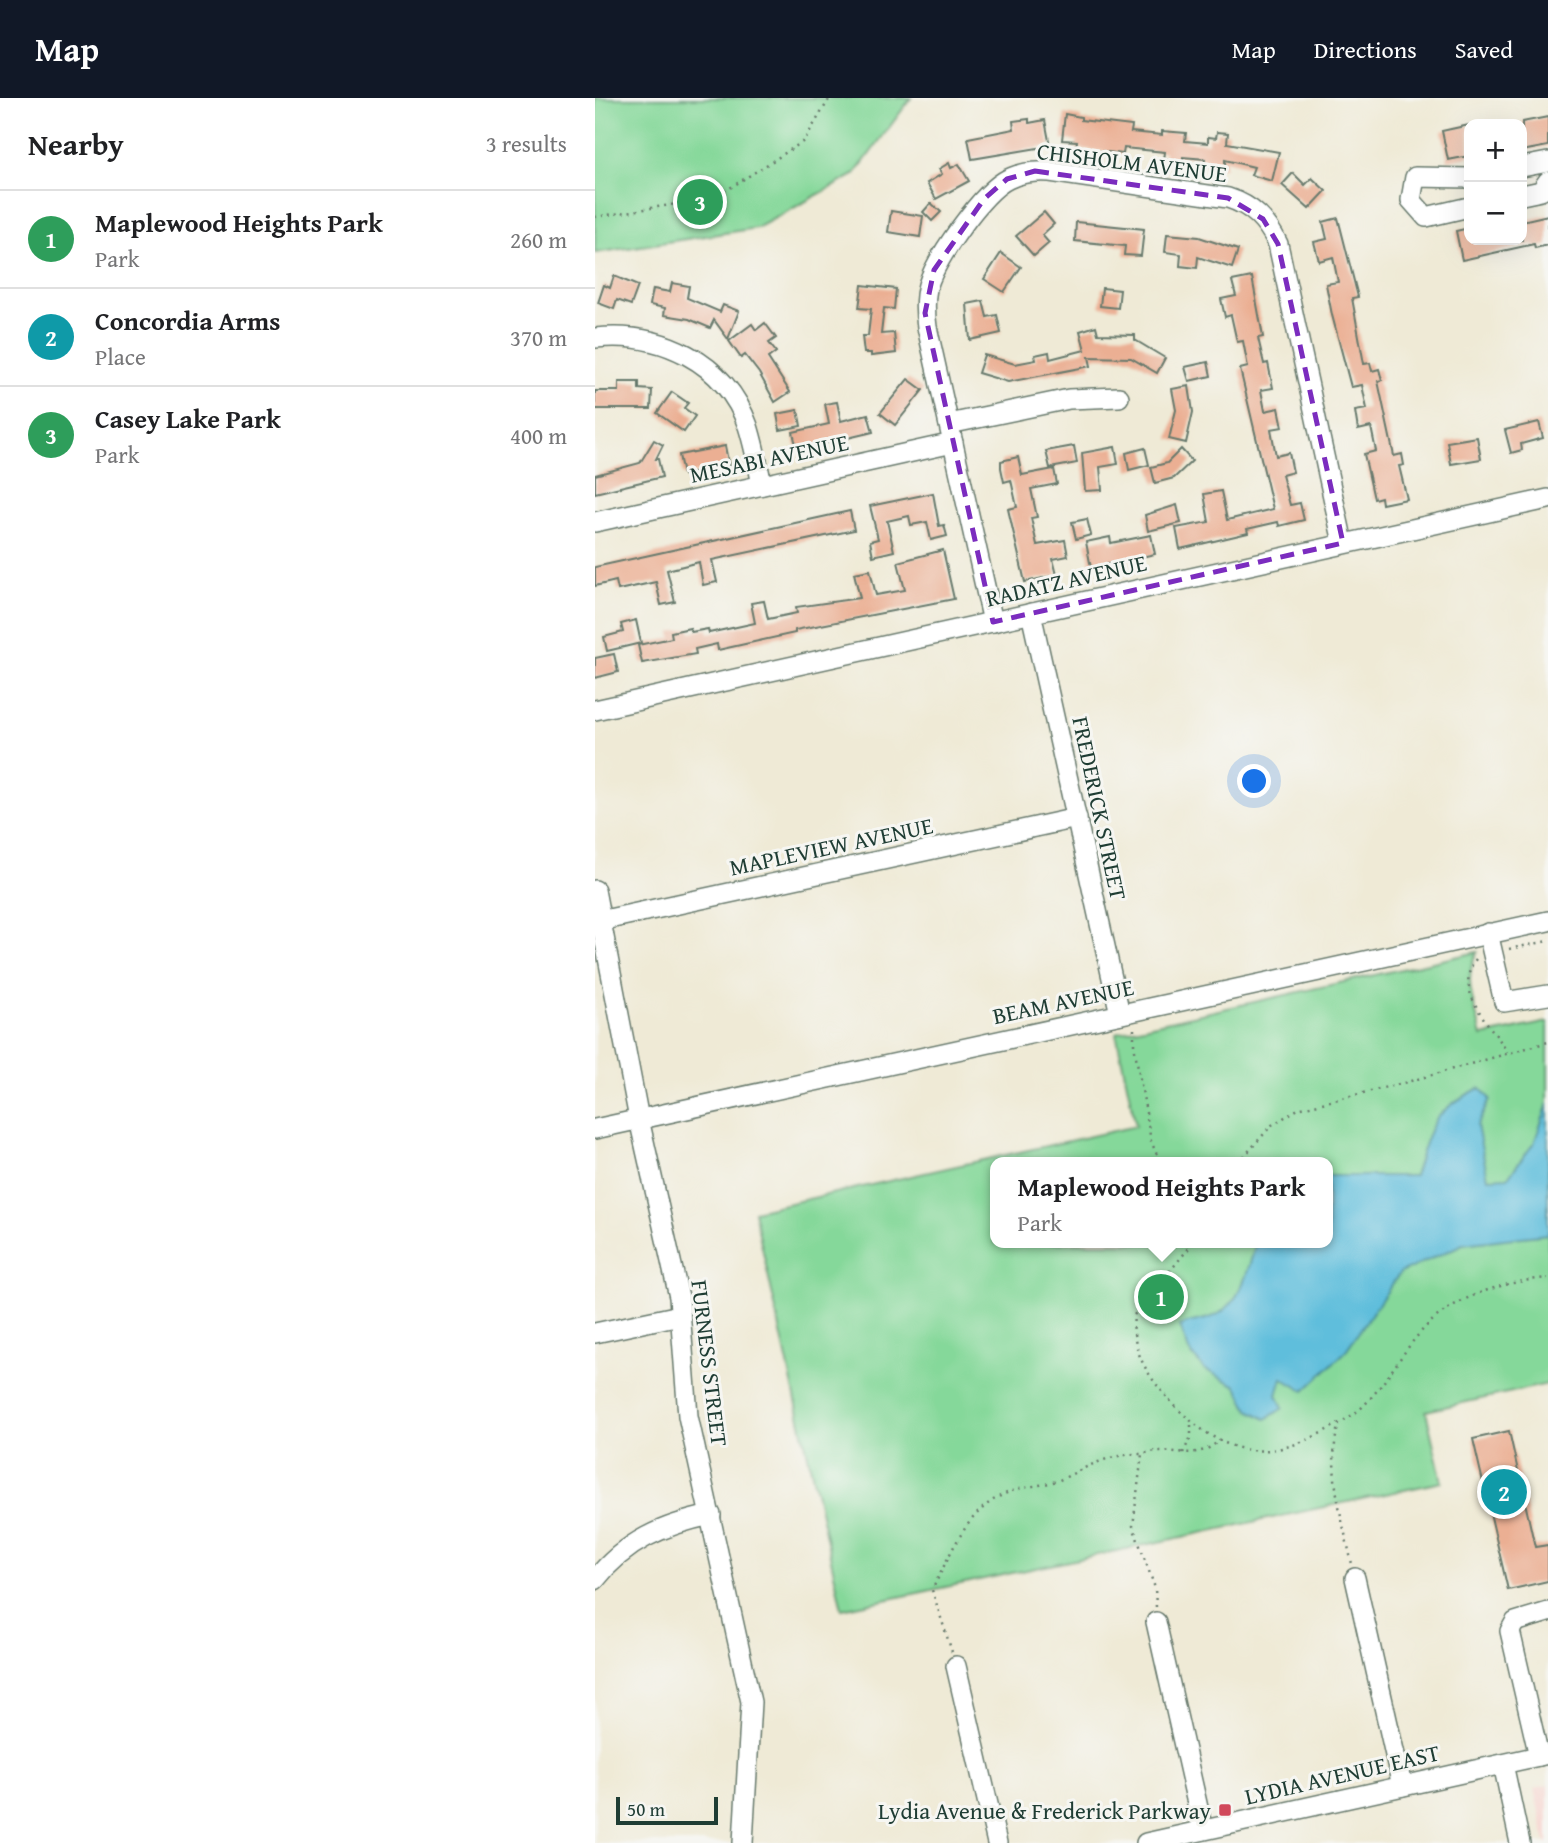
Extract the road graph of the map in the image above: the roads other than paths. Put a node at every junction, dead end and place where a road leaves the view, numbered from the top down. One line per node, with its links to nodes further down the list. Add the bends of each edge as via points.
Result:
1 (1548, 162): 2 (street)
2 (1527, 166)
3 (1464, 178): 6 (street, via 1415,177 1411,200 1426,217)
4 (1548, 181): 5 (street, via 1541,191)
5 (1527, 194)
6 (1464, 208)
7 (595, 338): 10 (street, via 617,335 661,342 715,375 747,425)
8 (1119, 397): 9 (street, MESABI AVENUE, via 1069,399)
9 (951, 433): 10 (street, MESABI AVENUE); 13 (street, CHISHOLM AVENUE, via 927,327 925,298 934,270 995,188 1007,179 1035,171 1228,198 1252,209 1279,244); 15 (street, CHISHOLM AVENUE)
10 (762, 485): 12 (street, MESABI AVENUE)
11 (1548, 499): 13 (street, RADATZ AVENUE)
12 (595, 522)
13 (1343, 543): 14 (street, RADATZ AVENUE)
14 (1031, 613): 15 (street, RADATZ AVENUE); 17 (street, FREDERICK STREET)
15 (993, 622): 16 (street, RADATZ AVENUE)
16 (595, 710)
17 (1077, 818): 19 (street, MAPLEVIEW AVENUE); 23 (street, FREDERICK STREET)
18 (595, 890): 19 (street, FURNESS STREET)
19 (598, 921): 24 (street, FURNESS STREET)
20 (1546, 926): 21 (street, BEAM AVENUE)
21 (1490, 943): 22 (street, via 1504,1002); 23 (street, BEAM AVENUE)
22 (1548, 995)
23 (1127, 1012): 24 (street, BEAM AVENUE)
24 (639, 1119): 25 (street, BEAM AVENUE); 26 (street, FURNESS STREET)
25 (595, 1129)
26 (680, 1315): 27 (street); 28 (street, FURNESS STREET, via 688,1416)
27 (595, 1334)
28 (711, 1515): 30 (street, via 658,1529 636,1541); 38 (street, FURNESS STREET, via 751,1702)
29 (1355, 1578): 36 (street)
30 (595, 1580)
31 (1548, 1612): 34 (street, via 1515,1622 1510,1631)
32 (1156, 1622): 37 (street)
33 (956, 1666): 39 (street)
34 (1544, 1755): 35 (street, LYDIA AVENUE EAST)
35 (1503, 1764): 36 (street, LYDIA AVENUE EAST); 41 (street)
36 (1402, 1786): 37 (street, LYDIA AVENUE EAST)
37 (1203, 1830): 40 (street, LYDIA AVENUE EAST)
38 (743, 1843)
39 (997, 1843)
40 (1146, 1843)
41 (1520, 1843)

